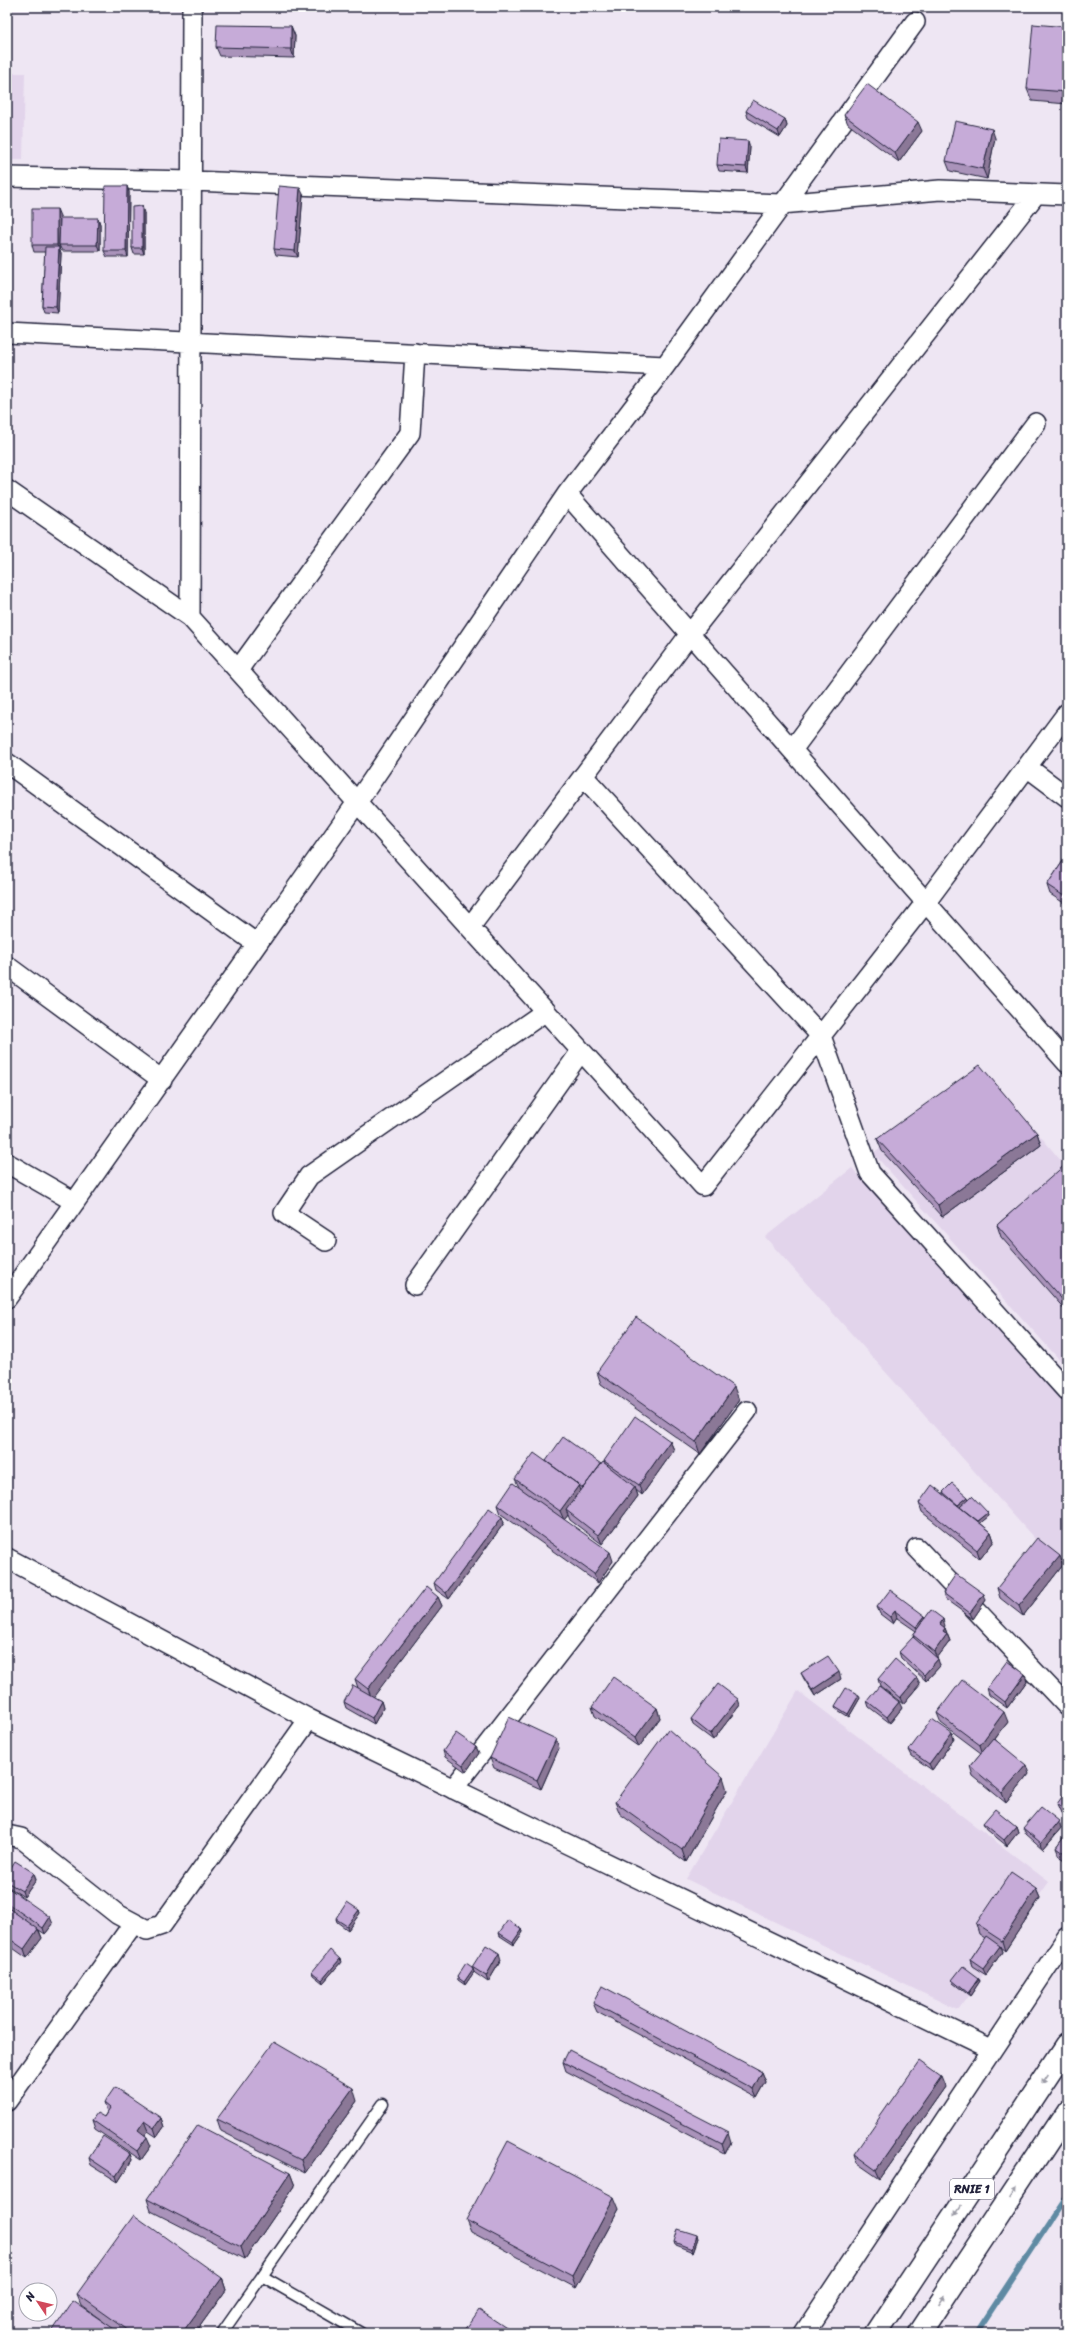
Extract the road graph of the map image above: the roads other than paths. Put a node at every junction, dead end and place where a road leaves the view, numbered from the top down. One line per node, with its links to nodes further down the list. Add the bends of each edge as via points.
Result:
1 (192, 7): 4 (street)
2 (915, 22): 7 (street)
3 (7, 177): 4 (street)
4 (192, 181): 7 (street); 9 (street)
5 (1036, 194): 6 (street); 7 (street, via 940,190); 16 (street)
6 (1067, 195)
7 (781, 204): 11 (street)
8 (7, 333): 9 (street)
9 (191, 342): 10 (street); 15 (street)
10 (414, 353): 11 (street); 17 (street, via 410,433)
11 (665, 366): 14 (street)
12 (1036, 423): 19 (street)
13 (7, 490): 15 (street)
14 (567, 494): 16 (street); 24 (street)
15 (190, 617): 17 (street)
16 (690, 634): 19 (street); 22 (street)
17 (238, 670): 24 (street)
18 (1067, 713): 21 (street)
19 (792, 750): 25 (street)
20 (7, 763): 27 (street)
21 (1026, 767): 23 (street); 25 (street)
22 (583, 776): 26 (street); 30 (street)
23 (1067, 796)
24 (358, 801): 26 (street); 27 (street)
25 (926, 902): 30 (street); 32 (street)
26 (470, 927): 29 (street)
27 (257, 944): 33 (street)
28 (7, 966): 33 (street)
29 (546, 1011): 31 (street); 36 (street, via 309,1176 284,1212)
30 (821, 1036): 31 (street, via 703,1186); 39 (street, via 870,1173)
31 (582, 1050): 37 (street)
32 (1067, 1063)
33 (162, 1080): 35 (street)
34 (7, 1163): 35 (street)
35 (75, 1202): 38 (street)
36 (326, 1241)
37 (415, 1284)
38 (7, 1298)
39 (1067, 1391)
40 (747, 1411): 45 (street)
41 (917, 1548): 43 (street)
42 (7, 1558): 44 (street)
43 (1067, 1706)
44 (309, 1719): 45 (street); 47 (street, via 162,1925 147,1930)
45 (452, 1789): 50 (street)
46 (7, 1835): 47 (street, via 21,1838)
47 (133, 1924): 51 (street)
48 (1067, 1937): 50 (street)
49 (1067, 2045): 58 (highway, RNIE 1, one-way to 58)
50 (991, 2049): 57 (street)
51 (7, 2101)
52 (383, 2104): 54 (lane)
53 (1067, 2111): 59 (highway, RNIE 1, one-way to 53)
54 (262, 2276): 55 (lane); 56 (lane)
55 (222, 2333)
56 (361, 2333)
57 (804, 2333)
58 (876, 2333)
59 (920, 2333)

